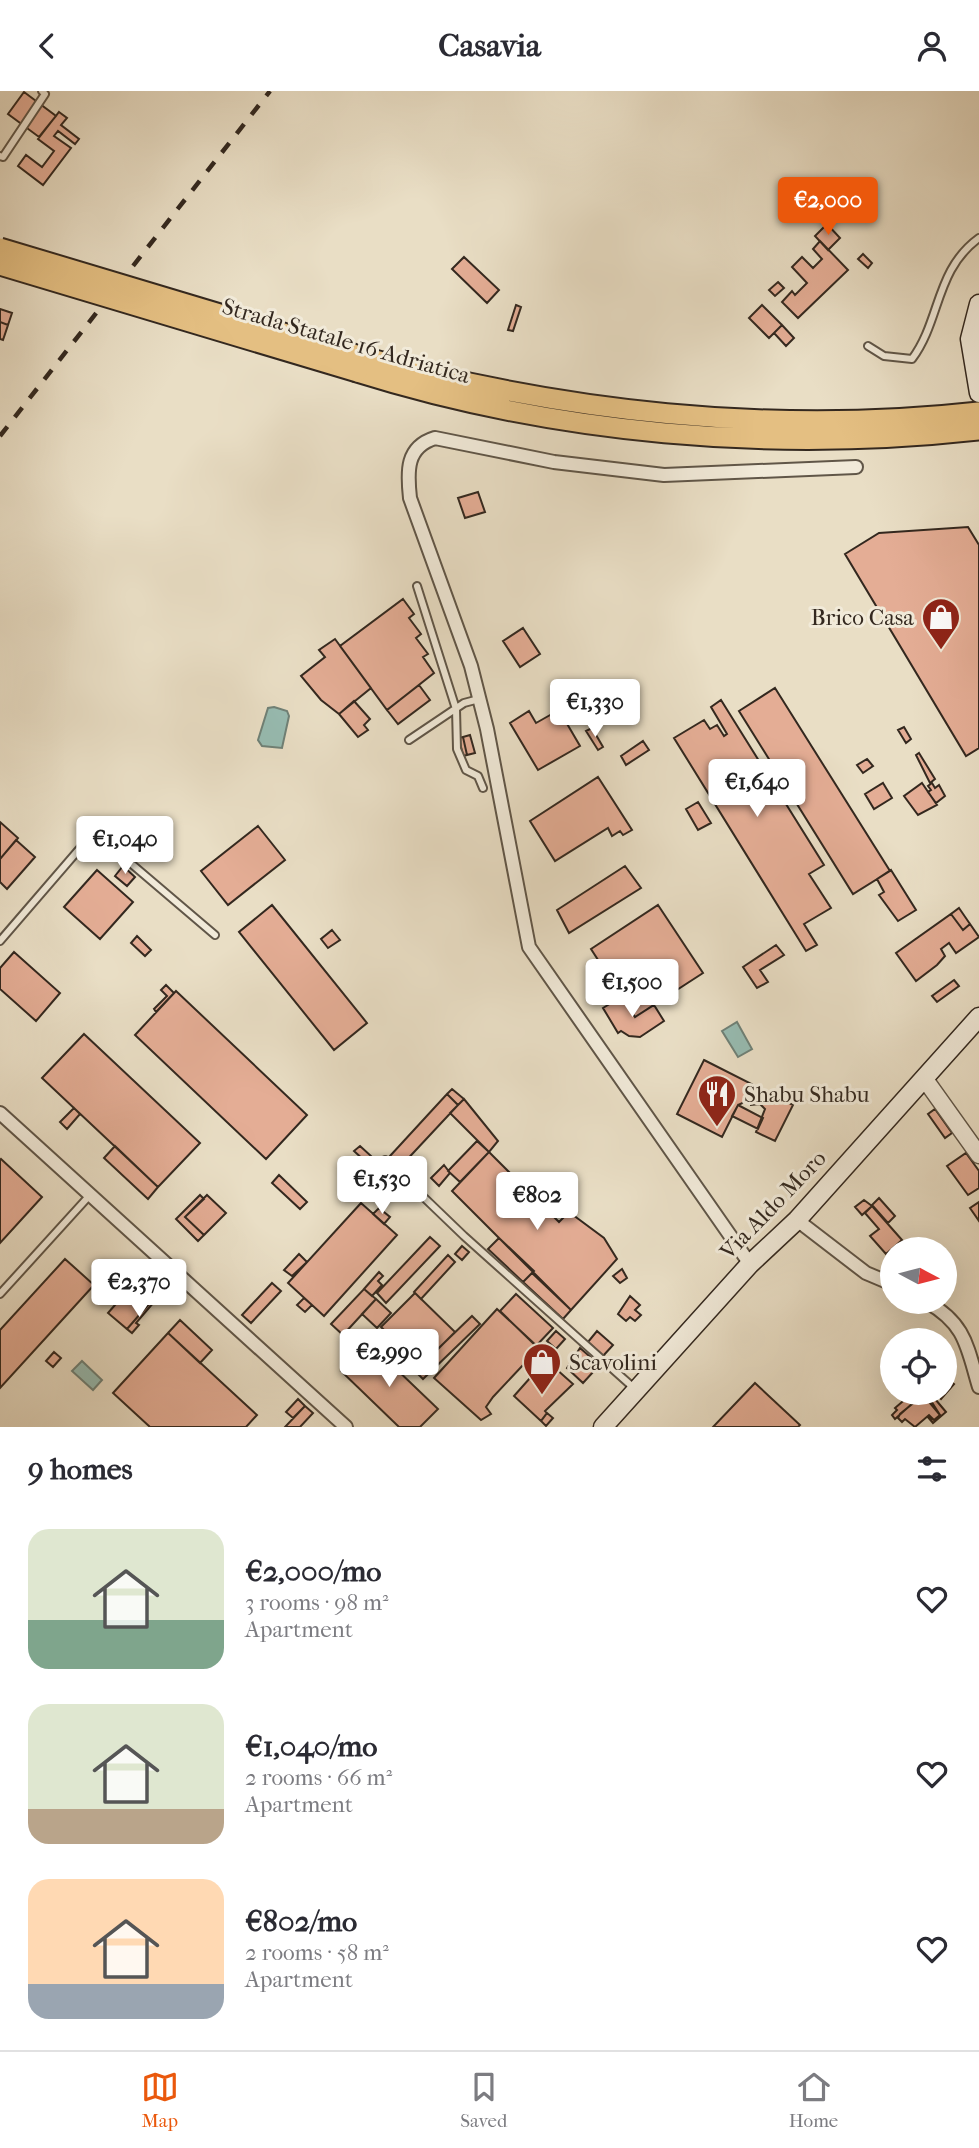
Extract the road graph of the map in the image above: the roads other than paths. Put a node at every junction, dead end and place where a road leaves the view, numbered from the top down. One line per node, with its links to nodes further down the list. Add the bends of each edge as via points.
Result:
1 (42, 91): 2 (lane, via 45,94)
2 (0, 156)
3 (979, 238): 7 (lane, via 944,280 920,349 912,359 884,356)
4 (0, 248): 8 (highway, Strada Statale 16 Adriatica, bridge)
5 (0, 265): 8 (highway, Strada Statale 16 Adriatica, bridge)
6 (979, 304): 9 (main road, via 971,339)
7 (868, 346)
8 (358, 364): 11 (highway, Strada Statale 16 Adriatica, via 431,386 627,430 759,438)
9 (979, 393)
10 (979, 412): 11 (highway, Strada Statale 16 Adriatica)
11 (948, 424): 12 (highway, Strada Statale 16 Adriatica)
12 (979, 430)
13 (856, 467): 15 (street, via 664,475 554,462 435,437 421,442 407,473 410,498 464,643)
14 (417, 586): 16 (lane)
15 (479, 699): 16 (lane); 28 (street, via 529,947)
16 (456, 709): 17 (lane); 18 (lane, via 457,749 466,770 478,776)
17 (409, 740)
18 (483, 788)
19 (215, 935): 20 (lane, via 94,832)
20 (0, 941)
21 (979, 1017): 22 (main road, Via Aldo Moro)
22 (924, 1078): 24 (street); 27 (main road, Via Aldo Moro)
23 (0, 1113): 26 (street)
24 (979, 1155)
25 (385, 1160): 33 (lane)
26 (90, 1195): 30 (lane); 34 (street)
27 (797, 1220): 28 (main road, Via Aldo Moro); 29 (street)
28 (750, 1264): 33 (main road, Via Aldo Moro)
29 (880, 1279)
30 (0, 1294)
31 (947, 1314): 32 (street, via 958,1325)
32 (979, 1387)
33 (636, 1390): 35 (main road, Via Aldo Moro)
34 (346, 1427)
35 (603, 1427)

